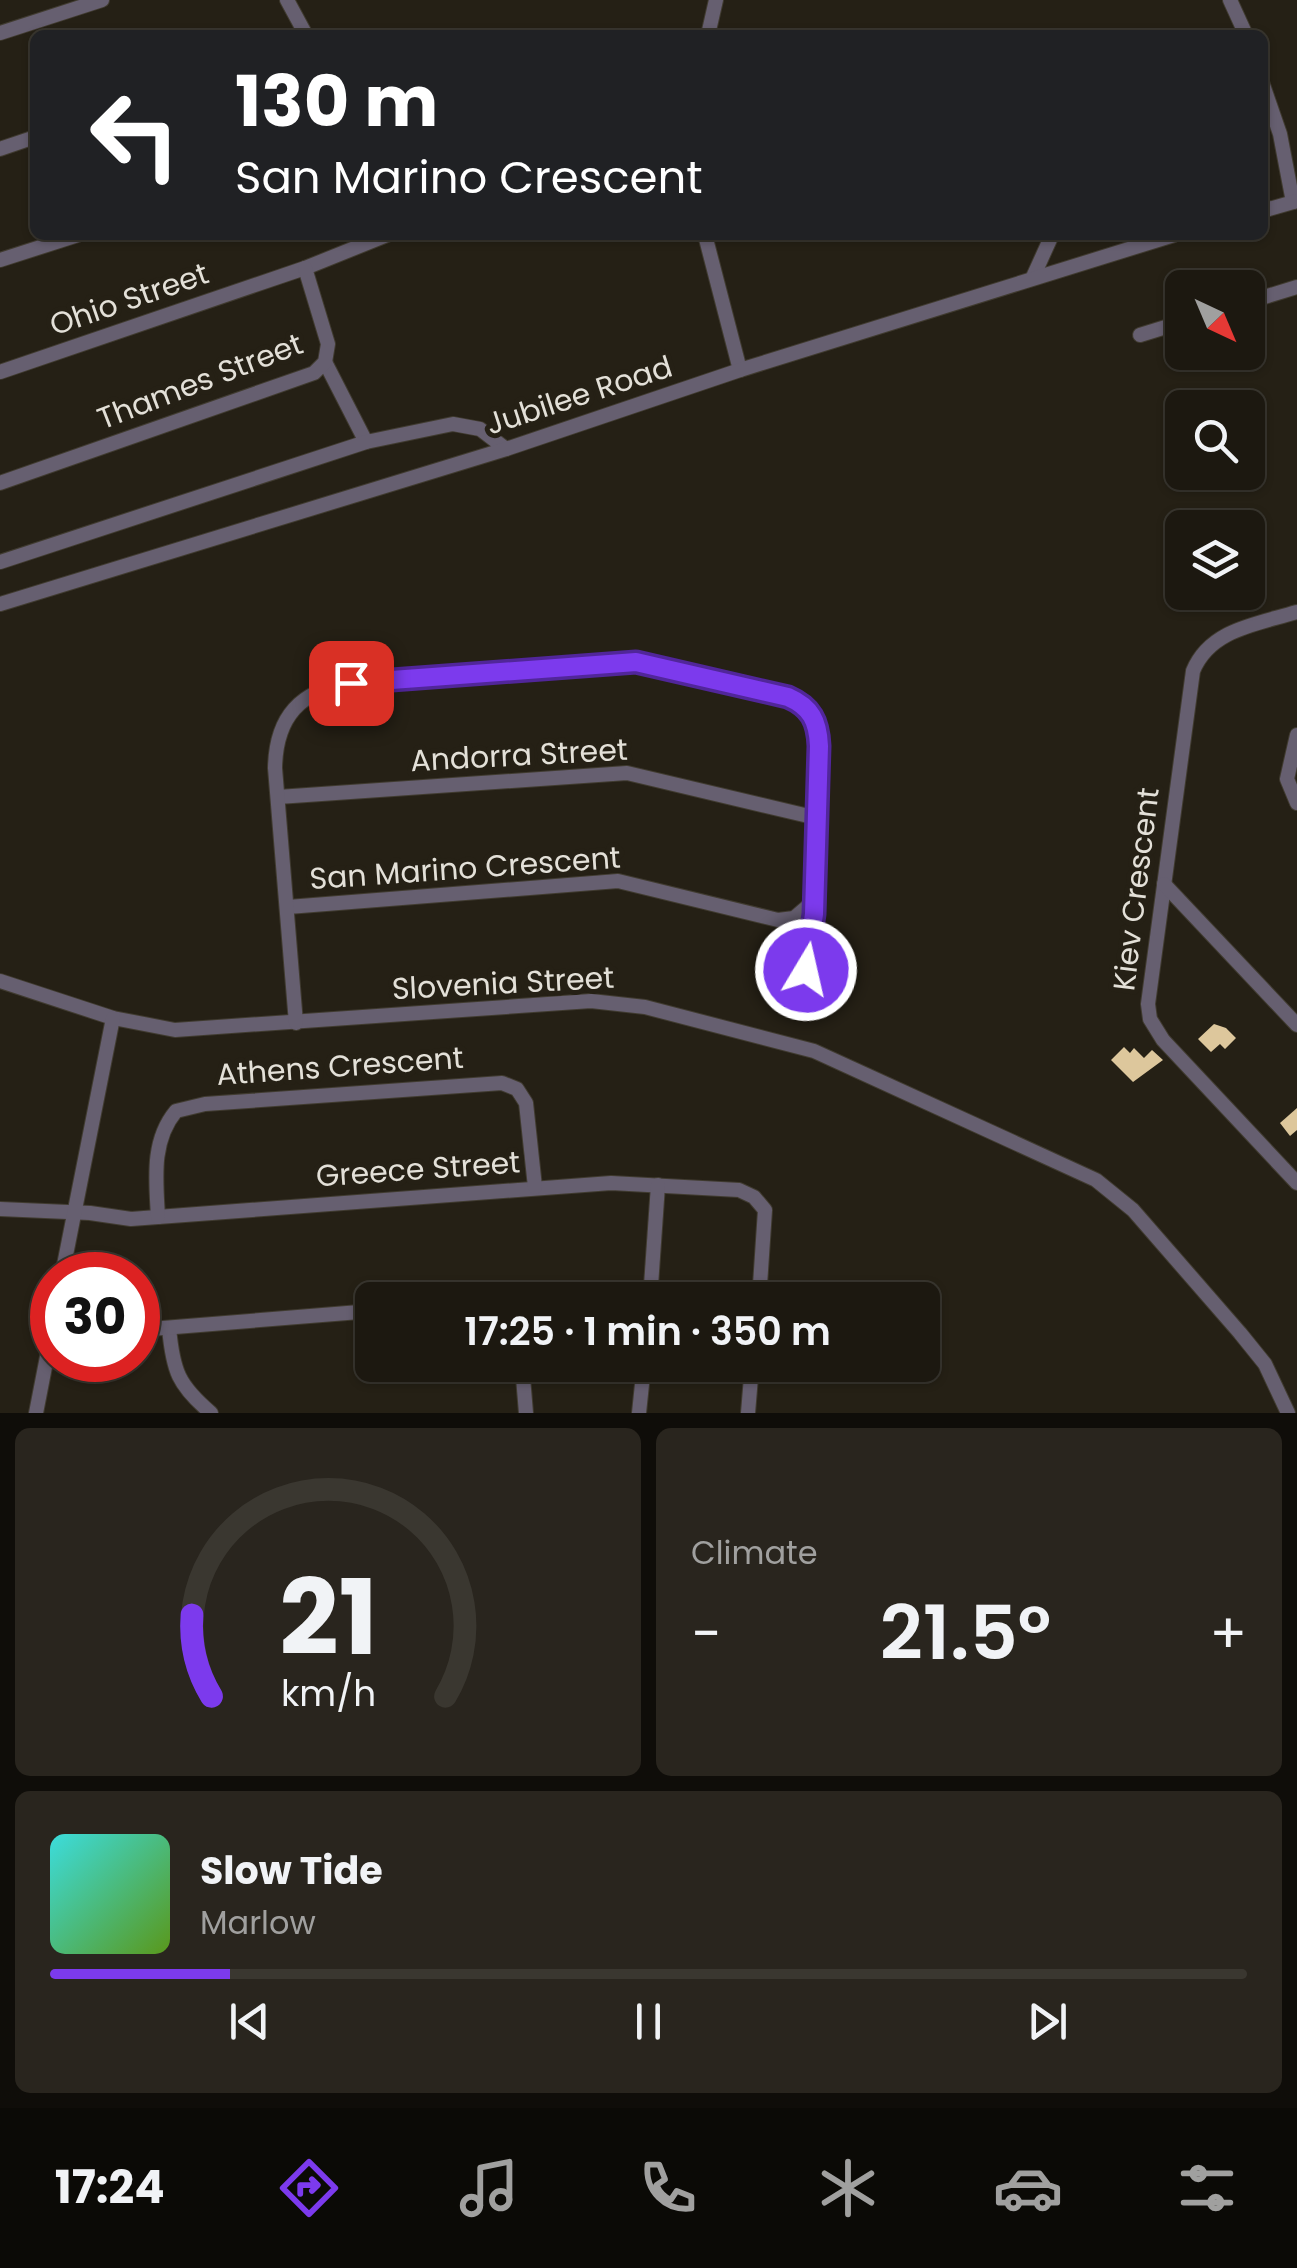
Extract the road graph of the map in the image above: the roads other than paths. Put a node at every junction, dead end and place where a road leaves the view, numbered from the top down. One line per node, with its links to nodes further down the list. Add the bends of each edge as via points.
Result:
1 (102, 0): 8 (street)
2 (287, 0): 5 (street)
3 (716, 0): 6 (street)
4 (1231, 0): 7 (street)
5 (303, 30)
6 (709, 30)
7 (1244, 30)
8 (0, 33)
9 (1268, 99): 12 (street)
10 (30, 140): 11 (street)
11 (0, 149)
12 (1295, 201): 13 (street)
13 (1268, 209)
14 (62, 240): 19 (street)
15 (375, 240): 20 (street, Ohio Street)
16 (706, 240): 27 (street)
17 (1050, 240): 21 (street)
18 (1157, 240): 21 (street, Jubilee Road)
19 (0, 260)
20 (305, 268): 26 (street, Thames Street, via 328,344); 28 (street, Ohio Street)
21 (1033, 277): 27 (street, Jubilee Road)
22 (1297, 286): 23 (street)
23 (1265, 296)
24 (1165, 327): 25 (street)
25 (1140, 335)
26 (326, 362): 29 (street); 31 (street, Thames Street, via 302,379)
27 (740, 370): 30 (street, Jubilee Road)
28 (0, 372)
29 (366, 442): 30 (street, via 453,424 480,429); 32 (street)
30 (506, 449): 33 (street, Jubilee Road)
31 (0, 484)
32 (0, 562)
33 (0, 604)
34 (1297, 612): 39 (street, Kiev Crescent, via 1219,638 1196,661)
35 (1297, 736): 37 (street, via 1287,779)
36 (278, 797): 38 (street, Andorra Street, via 627,773); 38 (street, San Marino Crescent, via 275,756 282,725 301,702 329,687 636,662 802,704 818,732); 41 (street, San Marino Crescent)
37 (1297, 803)
38 (817, 818): 40 (street, San Marino Crescent)
39 (1164, 884): 46 (street); 47 (street, Kiev Crescent, via 1148,994 1154,1027)
40 (815, 900): 41 (street, San Marino Crescent, via 794,918 778,920 618,881); 42 (street, San Marino Crescent)
41 (288, 907): 45 (street, San Marino Crescent)
42 (806, 970)
43 (0, 981): 44 (street, Slovenia Street)
44 (113, 1018): 45 (street, Slovenia Street, via 175,1030); 51 (street)
45 (296, 1022): 68 (street, Slovenia Street, via 621,1002 814,1050 1114,1192 1266,1364)
46 (1297, 1026)
47 (1297, 1183)
48 (658, 1185): 49 (street, Greece Street); 54 (street); 55 (street, Greece Street, via 739,1190 762,1205)
49 (536, 1187): 52 (street, Greece Street); 52 (street, Athens Crescent, via 526,1103 512,1085 223,1102 188,1106 168,1120 158,1144)
50 (0, 1209): 51 (street, Greece Street)
51 (73, 1212): 52 (street, Greece Street); 53 (street)
52 (158, 1217)
53 (66, 1252)
54 (652, 1282)
55 (761, 1282)
56 (355, 1313): 57 (street)
57 (169, 1328): 58 (street); 64 (street, via 178,1377)
58 (160, 1329)
59 (42, 1382): 63 (street)
60 (523, 1382): 65 (street)
61 (642, 1382): 66 (street)
62 (751, 1382): 67 (street)
63 (36, 1413)
64 (211, 1413)
65 (526, 1413)
66 (639, 1413)
67 (748, 1413)
68 (1288, 1413)

